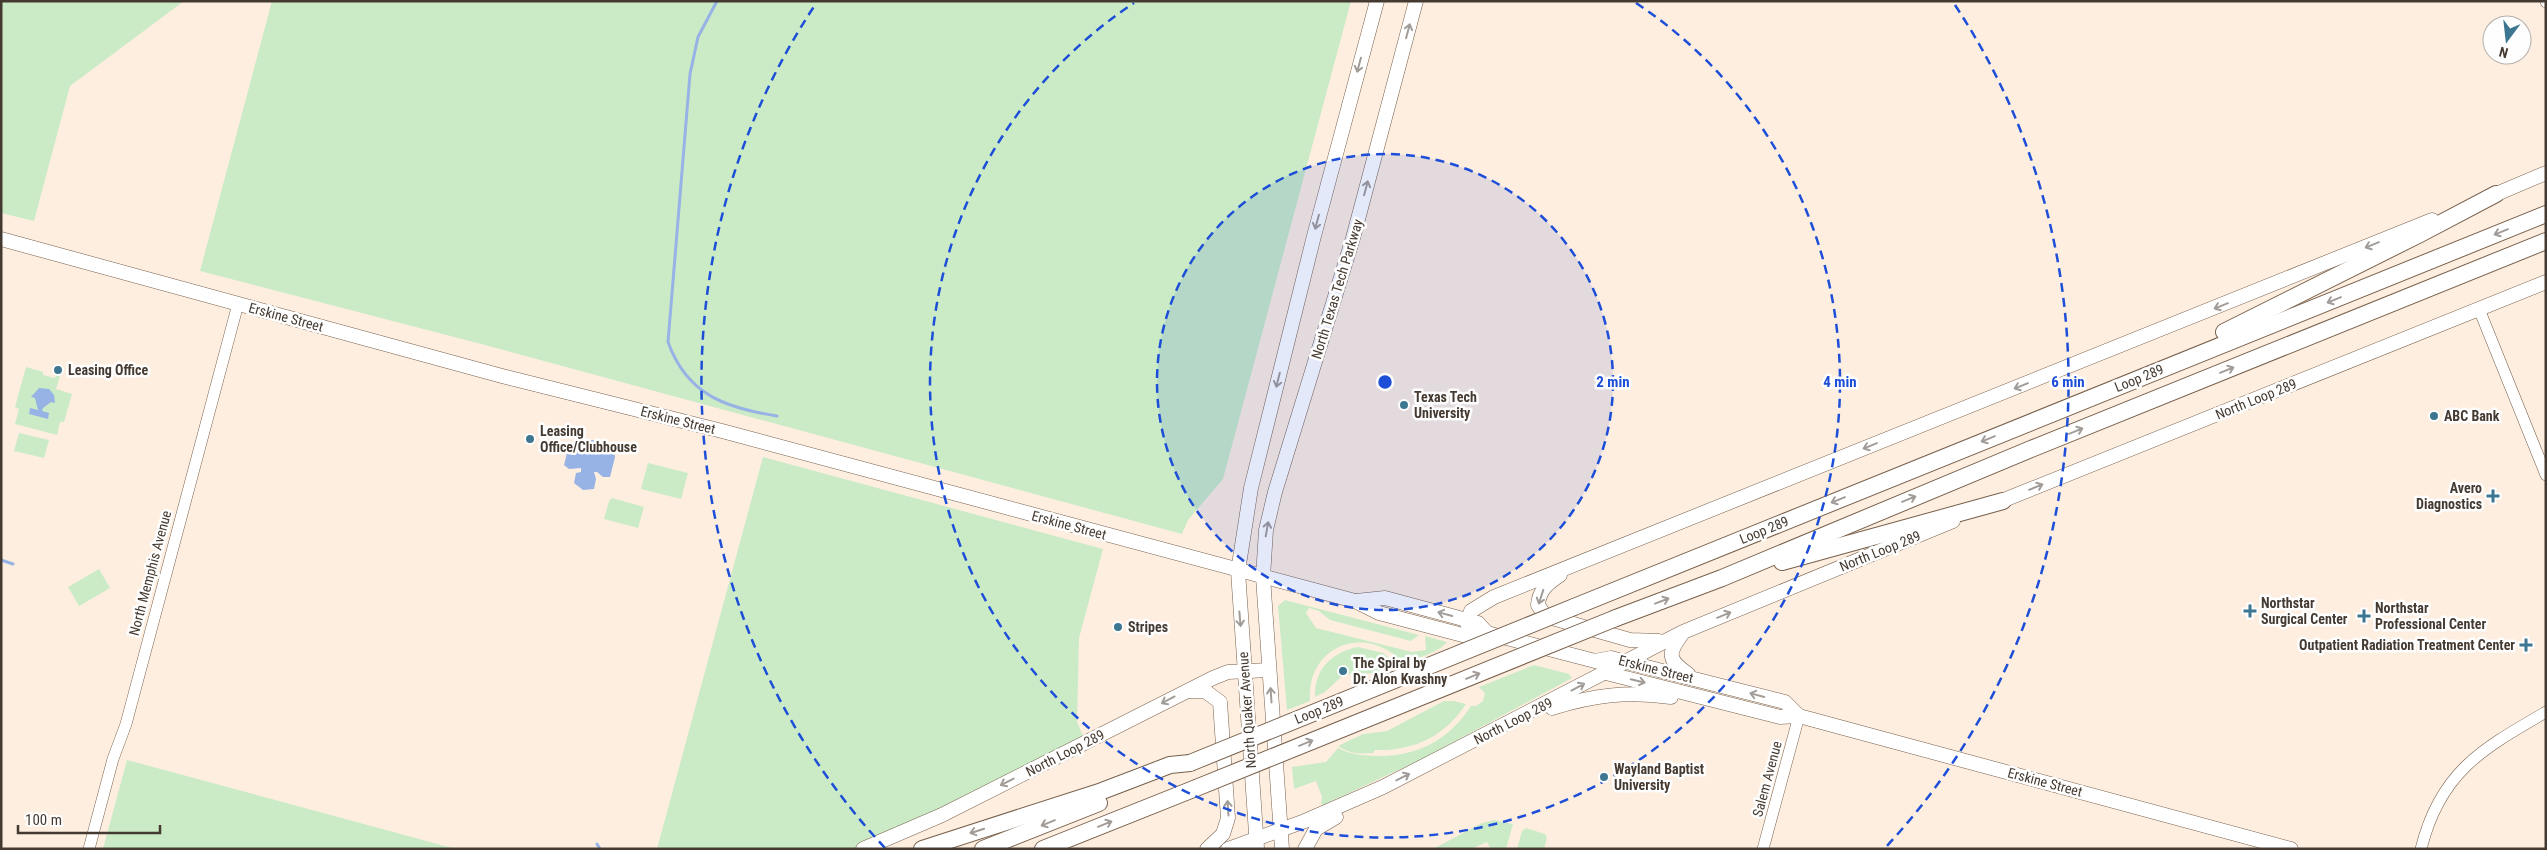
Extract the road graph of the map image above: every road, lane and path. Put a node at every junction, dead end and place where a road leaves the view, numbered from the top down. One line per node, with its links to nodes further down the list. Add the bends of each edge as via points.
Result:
1 (1377, 1): 15 (main road, one-way to 15, via 1251,488)
2 (1416, 1): 16 (main road, North Texas Tech Parkway, one-way to 2, via 1266,530 1275,492 1353,238)
3 (2546, 173): 4 (main road)
4 (2496, 194): 11 (highway, via 2243,324 2085,389); 14 (main road, one-way to 14)
5 (2546, 214): 11 (highway, Loop 289, one-way to 11)
6 (1, 238): 9 (main road, Erskine Street)
7 (2546, 241): 17 (highway, Loop 289, one-way to 7, via 2031,448)
8 (2546, 282): 10 (main road, North Loop 289)
9 (238, 304): 15 (main road, Erskine Street); 38 (street, North Memphis Avenue, via 126,724 113,759)
10 (2479, 309): 12 (street); 13 (main road, North Loop 289, one-way to 10)
11 (2062, 409): 34 (highway, Loop 289, one-way to 34, bridge)
12 (2546, 475)
13 (2003, 501): 17 (highway); 20 (main road, North Loop 289, one-way to 13)
14 (1575, 564): 19 (main road, via 1494,597 1474,609); 22 (main road, one-way to 22, via 1544,588 1538,605 1545,616 1630,640)
15 (1238, 570): 16 (main road, Erskine Street); 25 (main road, North Quaker Avenue, one-way to 25)
16 (1263, 577): 18 (main road, Erskine Street); 26 (main road, North Quaker Avenue)
17 (1722, 578): 42 (highway, Loop 289, one-way to 17, bridge)
18 (1355, 601): 19 (main road, Erskine Street, one-way to 18, via 1385,598); 21 (main road, Erskine Street, via 1379,613)
19 (1467, 620): 21 (main road, Erskine Street, via 1478,623)
20 (1684, 632): 22 (main road, North Loop 289); 28 (main road, via 1672,648 1672,657 1676,665)
21 (1481, 636): 23 (main road, Erskine Street)
22 (1664, 641): 24 (main road, North Loop 289)
23 (1595, 661): 24 (main road, Erskine Street, via 1612,658); 27 (main road, Erskine Street)
24 (1626, 662): 27 (main road, North Loop 289); 28 (main road, Erskine Street)
25 (1245, 670): 26 (main road, North Loop 289); 29 (main road, North Loop 289, via 1228,672); 37 (main road, North Quaker Avenue)
26 (1269, 670): 36 (main road, North Quaker Avenue, one-way to 26)
27 (1606, 672): 30 (main road, Erskine Street, one-way to 30); 32 (main road, North Loop 289, one-way to 27)
28 (1692, 678): 33 (main road, Erskine Street, one-way to 28, via 1785,702)
29 (1189, 691): 39 (main road, North Loop 289, one-way to 39, via 942,815); 43 (main road, one-way to 29, via 1222,834 1228,818 1220,702 1204,690)
30 (1730, 704): 32 (main road, via 1623,693 1586,698); 33 (main road, Erskine Street, via 1780,717)
31 (2546, 712): 49 (street, via 2490,746 2460,770 2438,802)
32 (1523, 716): 35 (main road, North Loop 289, one-way to 32)
33 (1799, 716): 47 (street, Salem Avenue); 48 (main road, Erskine Street)
34 (1190, 763): 40 (highway, one-way to 40, via 1170,765 1102,791); 41 (highway, Loop 289, one-way to 41)
35 (1383, 787): 36 (main road, North Loop 289); 46 (main road, via 1364,805 1322,824 1310,836)
36 (1280, 830): 37 (main road, North Loop 289); 45 (main road, North Quaker Avenue)
37 (1256, 844): 44 (main road, North Loop 289)
38 (89, 849)
39 (862, 849)
40 (922, 849)
41 (983, 849)
42 (1043, 849)
43 (1207, 849)
44 (1228, 849)
45 (1282, 849)
46 (1304, 849)
47 (1763, 849)
48 (2291, 849)
49 (2421, 849)

